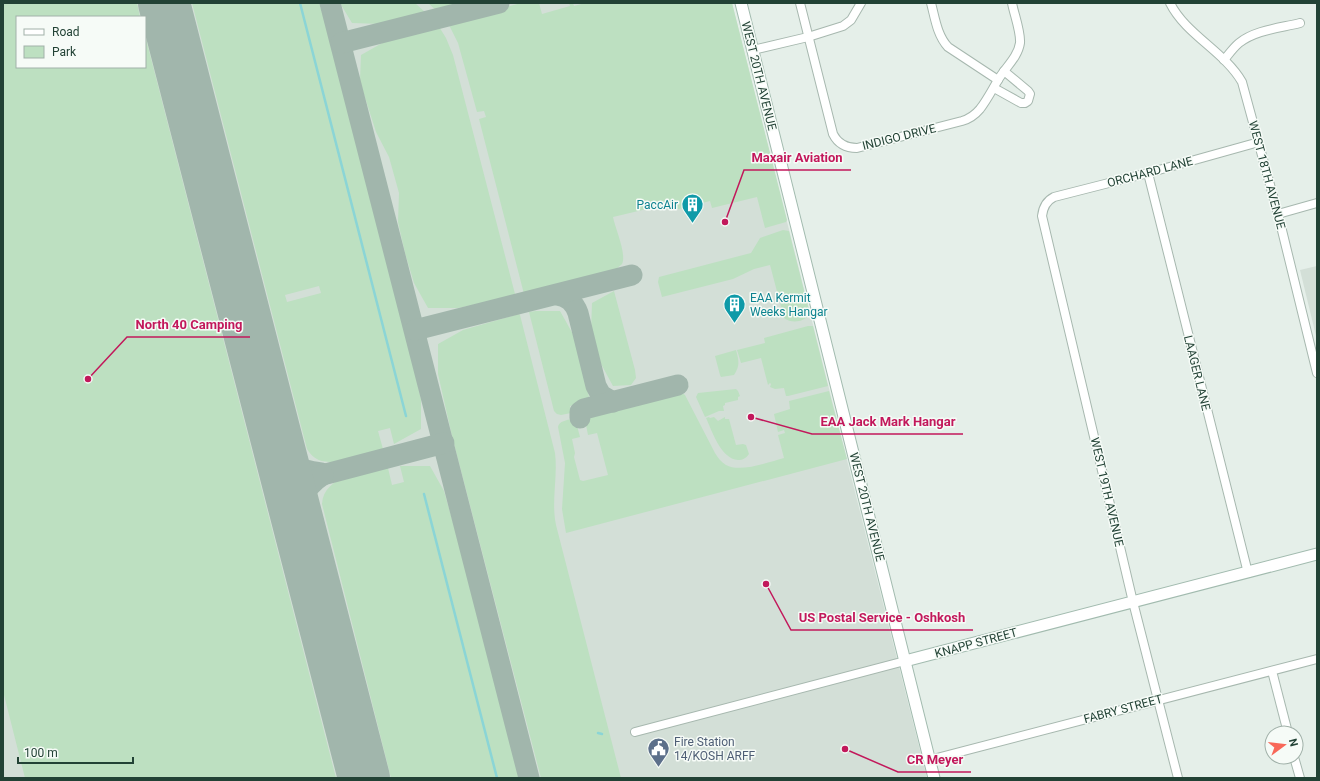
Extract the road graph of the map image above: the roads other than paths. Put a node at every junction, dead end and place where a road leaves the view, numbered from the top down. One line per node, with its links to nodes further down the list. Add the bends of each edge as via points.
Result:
1 (741, 3): 9 (main road, WEST 20TH AVENUE)
2 (800, 3): 8 (street, INDIGO DRIVE)
3 (861, 3): 8 (street, via 851,20 843,26)
4 (931, 3): 12 (street, via 943,42)
5 (1012, 3): 11 (street, INDIGO DRIVE, via 1020,44)
6 (1170, 3): 10 (street, WEST 18TH AVENUE, via 1180,20)
7 (1300, 23): 10 (street, via 1247,38)
8 (808, 37): 9 (street); 13 (street, INDIGO DRIVE, via 833,134 839,143 851,148 966,120 974,116)
9 (753, 50): 24 (main road, WEST 20TH AVENUE)
10 (1224, 60): 14 (street, WEST 18TH AVENUE, via 1242,82)
11 (1004, 72): 12 (street, INDIGO DRIVE); 13 (street, via 1028,91 1028,101 1021,103)
12 (998, 80): 13 (street, INDIGO DRIVE)
13 (994, 88)
14 (1259, 142): 15 (street, ORCHARD LANE); 18 (street, WEST 18TH AVENUE)
15 (1148, 173): 17 (street, ORCHARD LANE, via 1054,197); 21 (street, LAAGER LANE)
16 (1317, 203): 18 (street)
17 (1044, 206): 22 (street, WEST 19TH AVENUE, via 1042,216)
18 (1278, 214): 19 (street, WEST 18TH AVENUE)
19 (1317, 372)
20 (1317, 554): 21 (main road, KNAPP STREET)
21 (1248, 573): 22 (main road, KNAPP STREET)
22 (1133, 602): 24 (main road, KNAPP STREET); 26 (street, WEST 19TH AVENUE)
23 (1317, 659): 25 (street, FABRY STREET)
24 (905, 661): 28 (street, KNAPP STREET); 29 (main road, WEST 20TH AVENUE)
25 (1272, 670): 26 (street, FABRY STREET); 27 (street)
26 (1158, 700): 29 (street, FABRY STREET); 32 (street, WEST 19TH AVENUE)
27 (1286, 725)
28 (635, 732)
29 (929, 760): 31 (main road, WEST 20TH AVENUE)
30 (1296, 765): 33 (street)
31 (934, 778)
32 (1178, 778)
33 (1300, 778)

